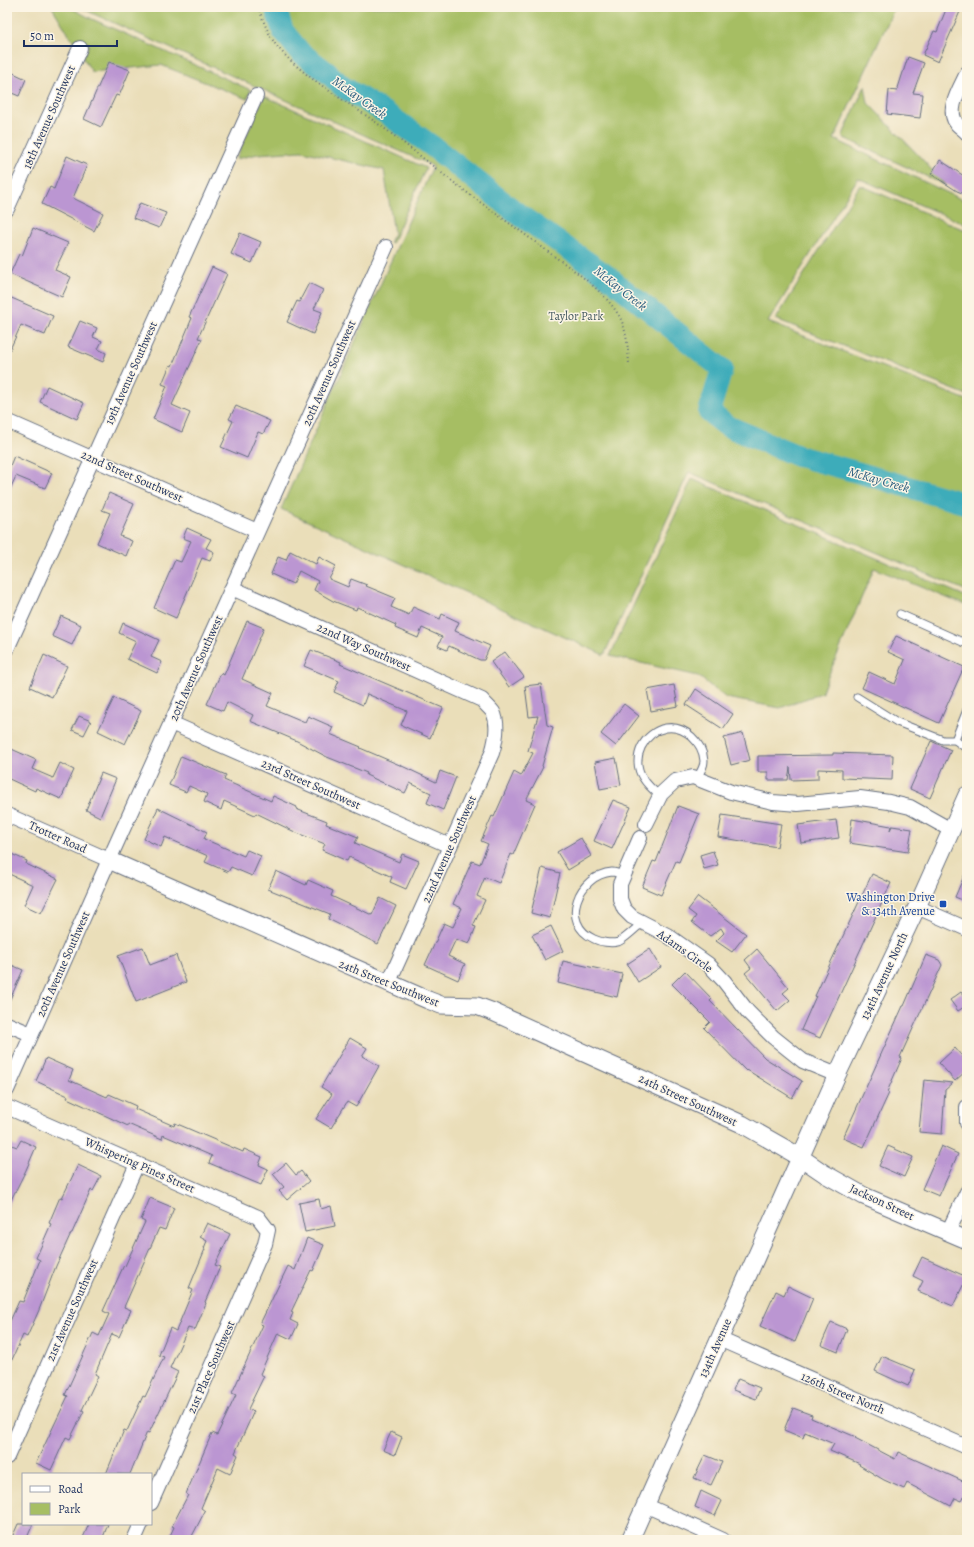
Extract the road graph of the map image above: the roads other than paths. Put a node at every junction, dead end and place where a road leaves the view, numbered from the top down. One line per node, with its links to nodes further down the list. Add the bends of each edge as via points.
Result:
1 (80, 48): 5 (street, 18th Avenue Southwest)
2 (967, 73): 4 (street, via 953,110 956,123)
3 (256, 96): 8 (street, 19th Avenue Southwest)
4 (967, 133)
5 (7, 209)
6 (386, 247): 9 (street, 20th Avenue Southwest)
7 (7, 421): 8 (street, 22nd Street Southwest)
8 (93, 459): 9 (street, 22nd Street Southwest); 13 (street, 19th Avenue Southwest)
9 (257, 531): 10 (street, 20th Avenue Southwest)
10 (232, 588): 16 (street, 22nd Way Southwest, via 482,700); 17 (street, 20th Avenue Southwest)
11 (900, 614): 12 (lane)
12 (967, 644)
13 (7, 649)
14 (857, 697): 18 (lane, via 897,722 943,740)
15 (967, 710): 18 (lane)
16 (493, 712): 28 (street, 22nd Avenue Southwest, via 496,726 492,753)
17 (172, 723): 28 (street, 23rd Street Southwest); 29 (street, 20th Avenue Southwest)
18 (955, 740): 19 (lane)
19 (967, 749)
20 (697, 778): 22 (street, via 675,781); 22 (lane, via 704,763 696,740 675,728 654,732 638,752 638,765 643,778); 26 (street, via 731,792 773,802 798,804 860,798 889,802 910,807)
21 (967, 795): 24 (street, 134th Avenue North)
22 (660, 796): 25 (street)
23 (7, 815): 29 (street, Trotter Road)
24 (963, 816): 26 (street, 134th Avenue North)
25 (646, 824)
26 (951, 830): 31 (street, 134th Avenue North)
27 (640, 838): 30 (street, Adams Circle)
28 (450, 846): 34 (street, 22nd Avenue Southwest)
29 (109, 860): 34 (street, 24th Street Southwest); 36 (street, 20th Avenue Southwest)
30 (624, 876): 32 (street, Adams Circle, via 620,884 620,899 632,918); 32 (lane, via 613,872 598,876 586,884 575,905 579,928 601,942 618,942)
31 (917, 907): 33 (street); 37 (street, 134th Avenue North)
32 (642, 923): 37 (street, Adams Circle, via 666,935 708,964 748,1012 779,1042 803,1060)
33 (967, 929)
34 (388, 984): 42 (street, 24th Street Southwest, via 441,1005 478,1006 493,1012 742,1124)
35 (7, 1024): 36 (street)
36 (31, 1034): 38 (street, 20th Avenue Southwest)
37 (837, 1075): 42 (street, 134th Avenue North)
38 (7, 1090)
39 (7, 1106): 43 (street, Whispering Pines Street)
40 (967, 1107): 41 (street)
41 (967, 1122)
42 (800, 1156): 46 (street, Jackson Street, via 825,1174 864,1196); 48 (street, 134th Avenue)
43 (137, 1164): 45 (street, Whispering Pines Street, via 258,1217); 50 (street, 21st Avenue Southwest)
44 (967, 1192): 46 (street)
45 (268, 1230): 51 (street, 21st Place Southwest, via 265,1244)
46 (948, 1232): 47 (street, Jackson Street)
47 (967, 1240)
48 (719, 1339): 49 (street, 126th Street North); 52 (street, 134th Avenue)
49 (967, 1447)
50 (7, 1457)
51 (152, 1500)
52 (645, 1505): 55 (street, 134th Avenue); 56 (street)
53 (142, 1525): 54 (street)
54 (134, 1540)
55 (630, 1540)
56 (723, 1540)

